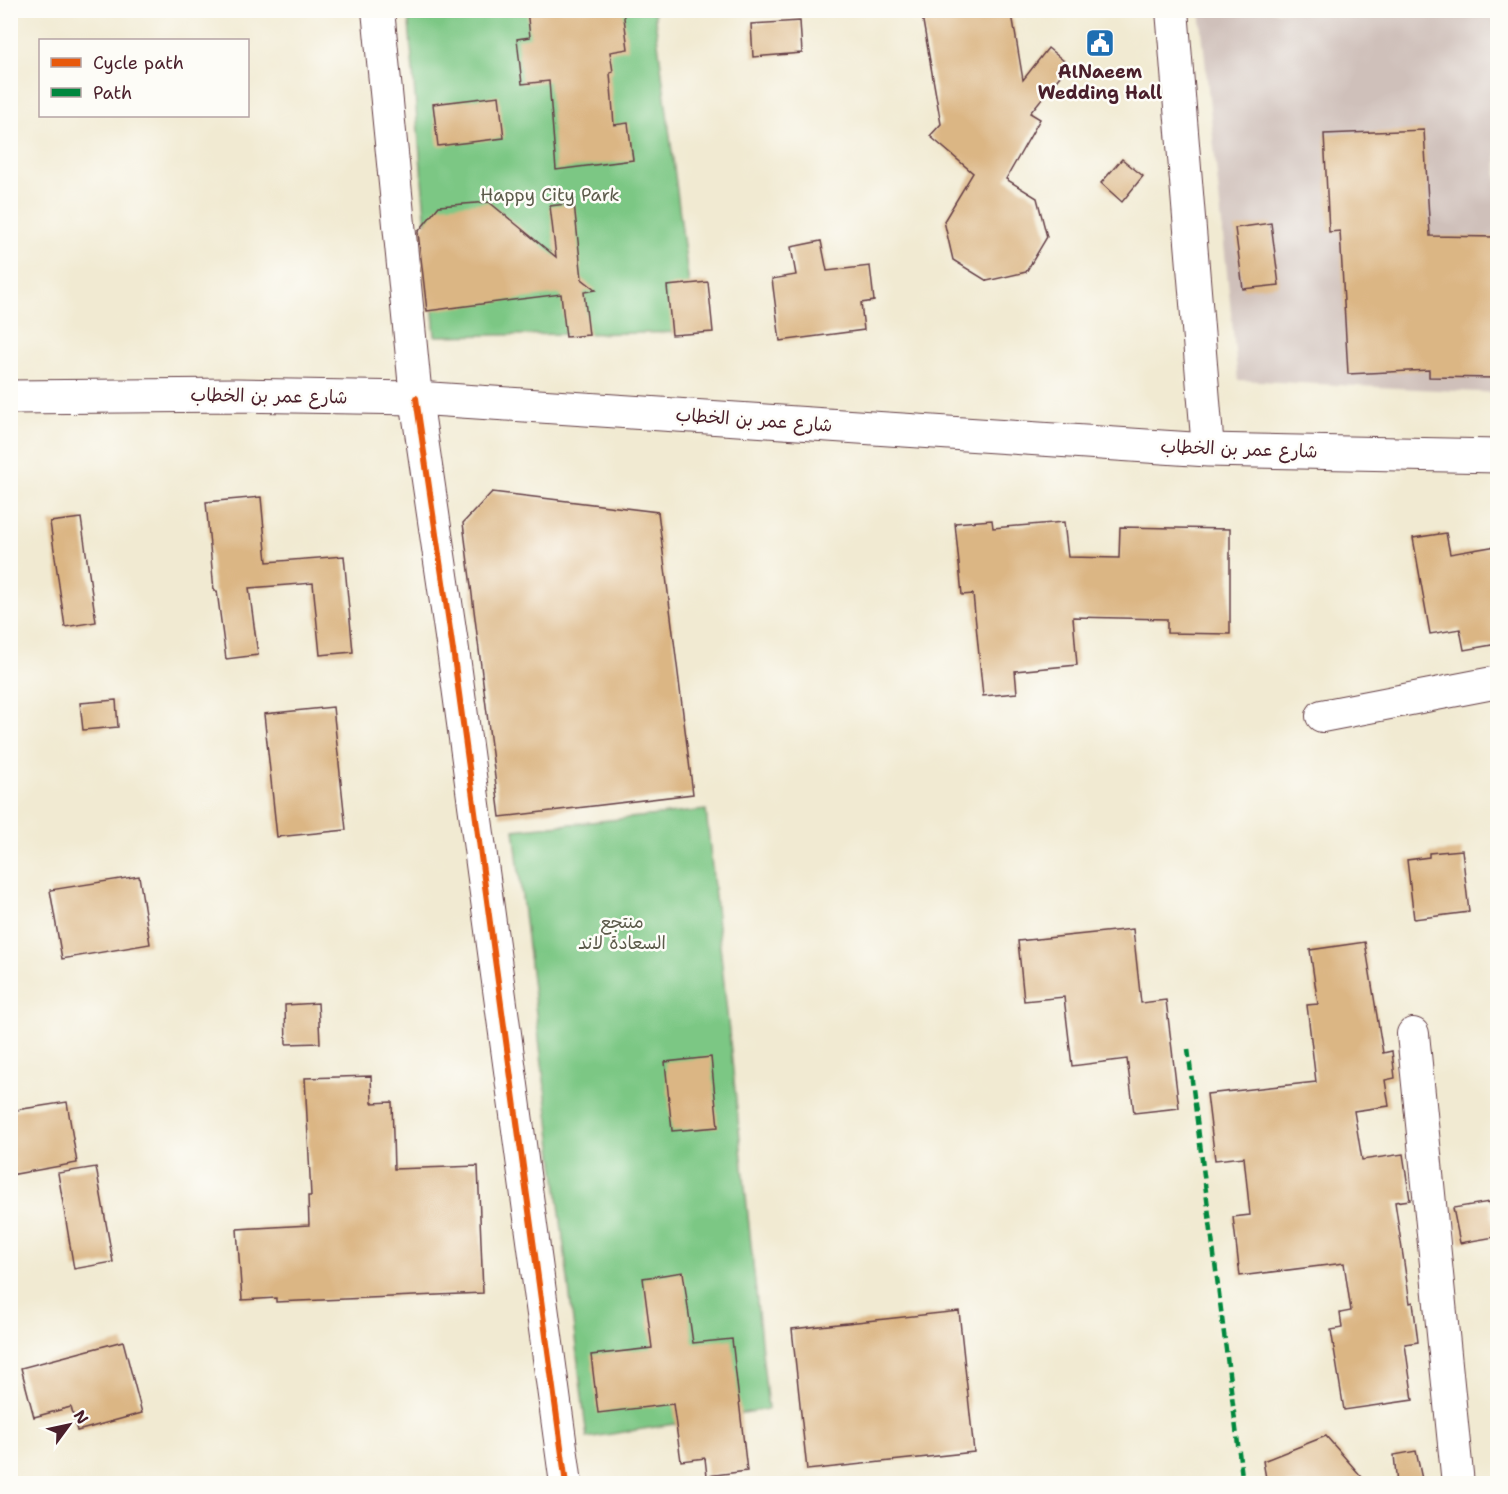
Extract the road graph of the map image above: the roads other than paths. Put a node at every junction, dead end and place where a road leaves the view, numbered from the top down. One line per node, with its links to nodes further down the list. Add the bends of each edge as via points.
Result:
1 (378, 10): 4 (street)
2 (1172, 10): 5 (street)
3 (10, 397): 4 (main road, شارع عمر بن الخطاب)
4 (416, 398): 5 (main road, شارع عمر بن الخطاب); 10 (street)
5 (1208, 450): 6 (main road, شارع عمر بن الخطاب)
6 (1497, 456)
7 (1497, 682): 8 (street)
8 (1323, 716)
9 (1413, 1034): 11 (street)
10 (566, 1484)
11 (1458, 1484)

